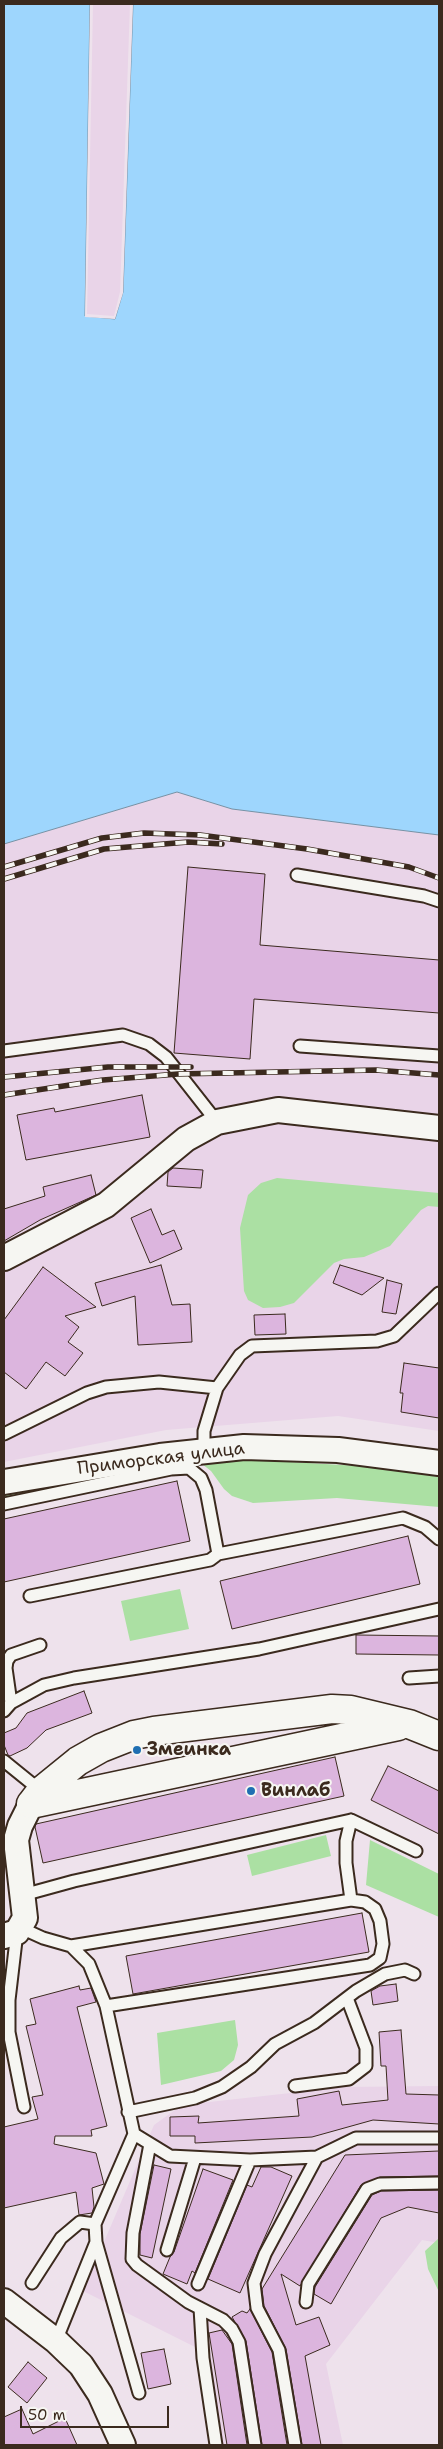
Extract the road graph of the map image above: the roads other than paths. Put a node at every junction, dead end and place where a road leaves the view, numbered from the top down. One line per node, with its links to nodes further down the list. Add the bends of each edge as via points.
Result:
1 (296, 875): 2 (lane)
2 (439, 901)
3 (300, 1046): 5 (lane)
4 (4, 1050): 6 (lane, via 123,1035 149,1044 166,1057)
5 (439, 1056)
6 (217, 1122): 7 (street, via 278,1110); 8 (street, via 186,1139 106,1205)
7 (439, 1128)
8 (4, 1258)
9 (439, 1293): 10 (lane, via 394,1336 377,1341 252,1346 240,1355)
10 (217, 1388): 11 (lane, via 159,1382 106,1387 86,1393); 12 (lane, via 204,1431)
11 (4, 1434)
12 (204, 1450): 13 (street, Приморская улица, via 244,1447 338,1450); 14 (street, Приморская улица)
13 (439, 1463)
14 (4, 1482)
15 (4, 1504): 17 (lane, via 189,1468 200,1478 206,1490)
16 (439, 1539): 17 (lane, via 426,1527 403,1518)
17 (218, 1554): 18 (lane, via 210,1560)
18 (30, 1596)
19 (439, 1609): 24 (lane, via 259,1649 74,1678 44,1685)
20 (40, 1645): 21 (lane)
21 (8, 1651): 24 (lane)
22 (439, 1676): 23 (lane)
23 (409, 1678)
24 (8, 1707)
25 (409, 1724): 26 (main road); 28 (main road); 28 (main road, via 351,1710 332,1709 154,1731 101,1748 78,1761)
26 (439, 1736)
27 (4, 1760): 28 (lane)
28 (36, 1797): 30 (street)
29 (351, 1820): 31 (lane); 32 (lane); 33 (lane, via 346,1841 346,1863)
30 (10, 1841): 32 (street)
31 (416, 1851)
32 (23, 1895): 34 (street, via 24,1918)
33 (351, 1900): 35 (lane); 39 (lane, via 366,1902 375,1909 380,1922 383,1944 380,1958 370,1965)
34 (14, 1932): 35 (lane); 38 (lane)
35 (71, 1946): 39 (lane, via 88,1964)
36 (414, 1974): 37 (lane, via 405,1970 385,1974)
37 (347, 1998): 40 (lane, via 366,2048 366,2066 349,2079); 42 (lane, via 314,2023 275,2044 251,2067 222,2087 196,2098)
38 (6, 2003): 41 (lane)
39 (106, 2006): 42 (lane)
40 (295, 2086)
41 (24, 2106)
42 (128, 2112): 43 (lane)
43 (134, 2134): 45 (lane); 50 (lane)
44 (439, 2138): 46 (lane, via 356,2138)
45 (150, 2144): 47 (lane, via 170,2156); 57 (lane, via 133,2233 132,2259)
46 (317, 2157): 48 (lane); 63 (lane, via 265,2254 254,2284 257,2308 279,2350)
47 (195, 2158): 48 (lane); 52 (lane)
48 (250, 2160): 54 (lane)
49 (439, 2183): 56 (lane, via 380,2184 366,2189 308,2284)
50 (95, 2224): 51 (lane); 53 (lane, via 80,2222 62,2238)
51 (96, 2242): 58 (lane); 59 (lane)
52 (167, 2250)
53 (32, 2283)
54 (198, 2284)
55 (4, 2300): 58 (street)
56 (306, 2302)
57 (200, 2308): 61 (lane, via 203,2358); 62 (lane, via 223,2320 239,2342)
58 (56, 2341): 60 (street, via 82,2365 100,2394)
59 (139, 2393)
60 (123, 2445)
61 (216, 2445)
62 (255, 2445)
63 (295, 2445)

